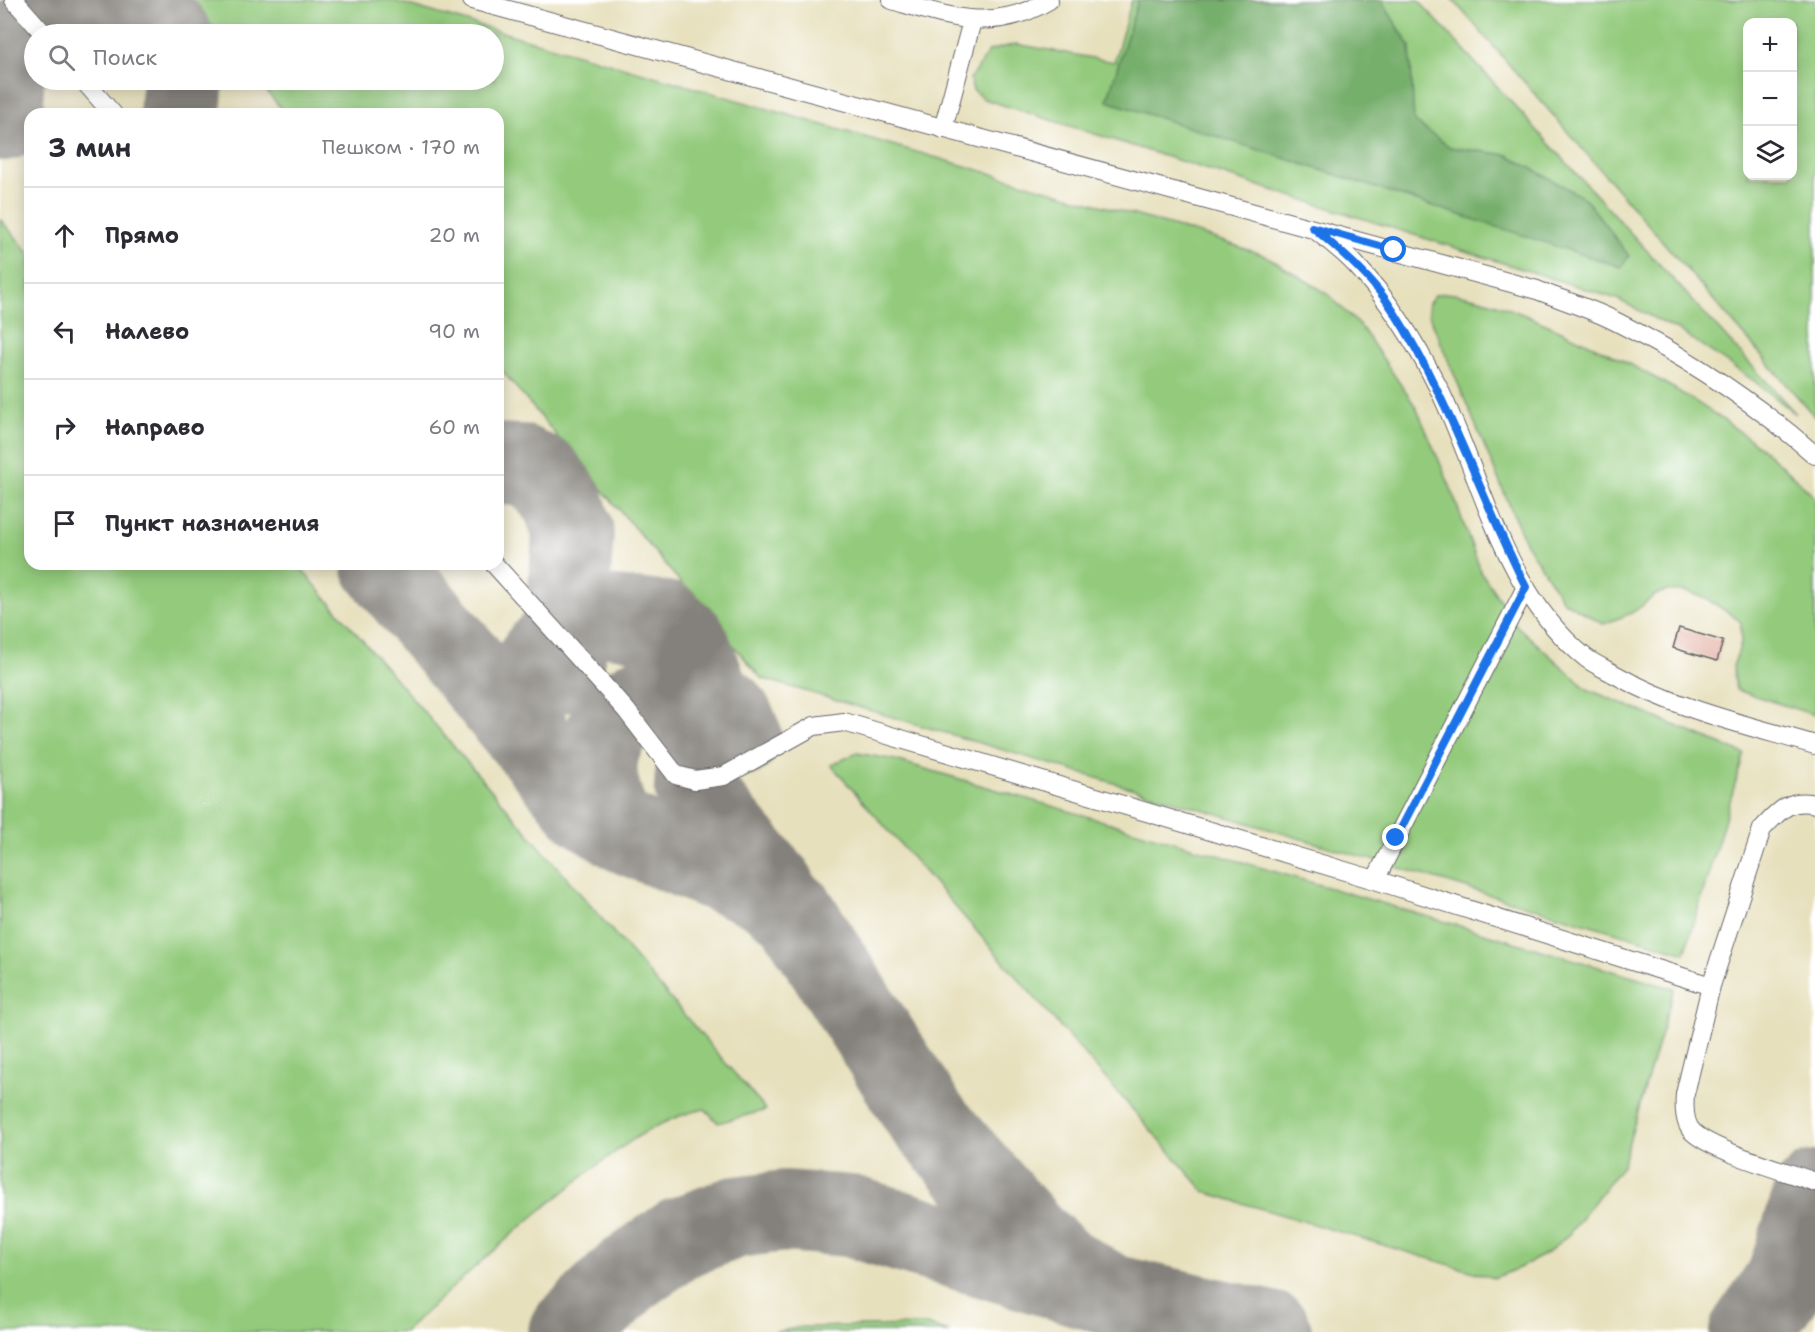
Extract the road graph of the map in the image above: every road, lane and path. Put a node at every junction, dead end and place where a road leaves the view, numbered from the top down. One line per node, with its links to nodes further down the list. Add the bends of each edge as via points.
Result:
1 (14, 0): 6 (lane)
2 (472, 0): 9 (lane)
3 (892, 0): 5 (lane)
4 (1049, 0): 5 (lane, via 1032,11 998,20)
5 (972, 21): 9 (lane)
6 (35, 24)
7 (92, 90): 8 (lane)
8 (108, 108)
9 (943, 129): 10 (lane)
10 (1312, 227): 11 (lane, via 1536,290 1612,319 1705,370); 13 (lane, via 1355,264 1394,310 1439,390 1499,535)
11 (1815, 455)
12 (499, 570): 16 (lane, via 626,710 676,775 695,780 724,776 814,726 844,722)
13 (1526, 587): 14 (lane, via 1549,619 1587,658 1640,688 1680,705); 16 (lane)
14 (1815, 745)
15 (1815, 804): 17 (lane, via 1801,801 1780,809 1762,829)
16 (1375, 880): 17 (lane)
17 (1711, 986): 18 (lane, via 1685,1094 1684,1111 1692,1132 1715,1146)
18 (1815, 1182)

